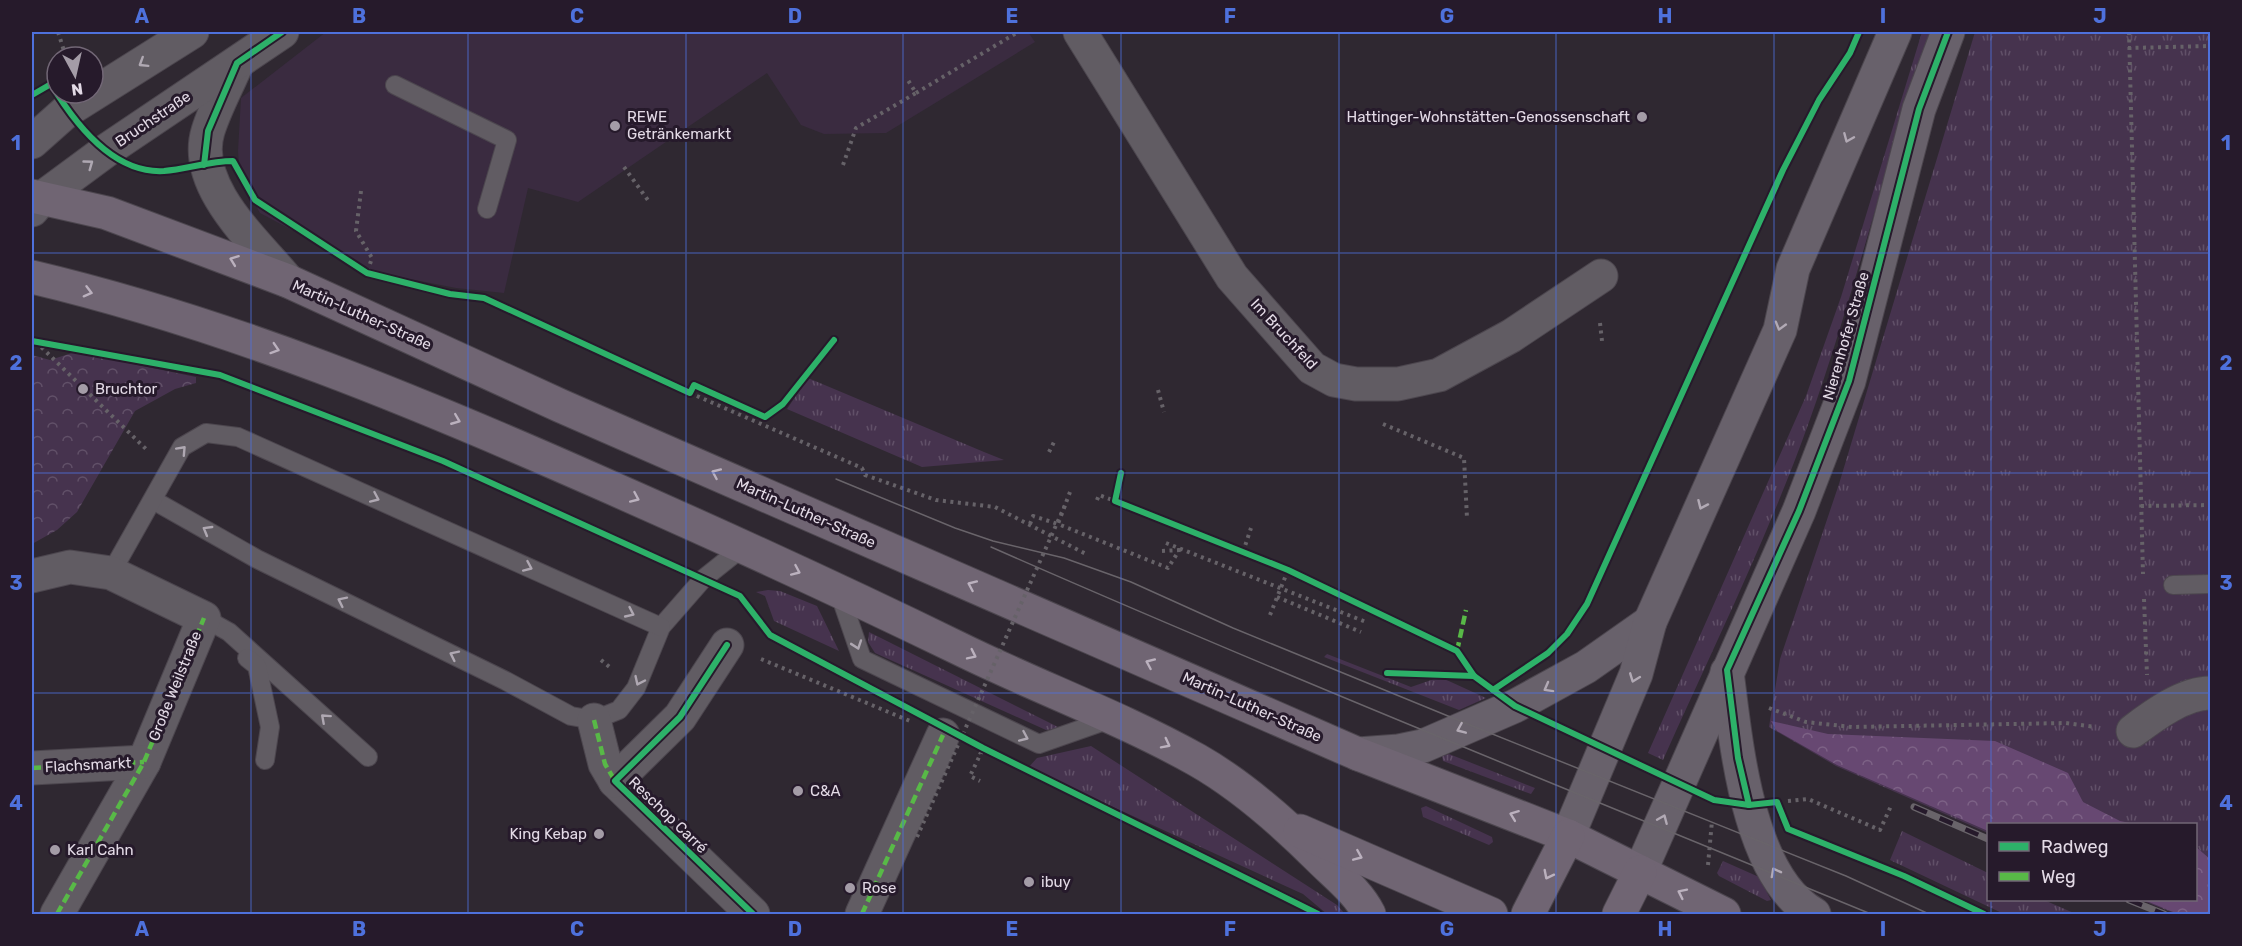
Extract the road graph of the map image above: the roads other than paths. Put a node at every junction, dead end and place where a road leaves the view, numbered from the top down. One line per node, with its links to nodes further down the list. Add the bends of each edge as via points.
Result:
1 (192, 32): 8 (street, one-way to 8, via 68,110)
2 (282, 32): 6 (street, Bruchstraße)
3 (1080, 32): 11 (street, Im Bruchfeld, via 1232,277 1312,368 1334,380 1398,384 1439,375 1511,336)
4 (1894, 32): 21 (main road, one-way to 21, via 1793,269 1780,330)
5 (1948, 32): 25 (main road, Nierenhofer Straße, via 1919,109 1849,381 1799,511)
6 (237, 63): 9 (street, Bruchstraße, one-way to 6); 13 (street, via 208,131 204,165 220,197)
7 (395, 85): 10 (lane, via 507,140)
8 (32, 142)
9 (35, 201): 13 (main road, Martin-Luther-Straße, one-way to 9, via 107,213)
10 (487, 209)
11 (1601, 276)
12 (32, 277): 15 (main road, one-way to 15, via 170,314 288,353 494,436)
13 (288, 281): 31 (main road, Martin-Luther-Straße, one-way to 13, via 561,406)
14 (153, 500): 16 (lane); 23 (lane, one-way to 23, via 182,447 206,434 238,437); 28 (lane, one-way to 14, via 571,716 257,559)
15 (743, 547): 20 (main road, one-way to 20); 23 (lane, via 703,579)
16 (111, 573): 17 (street, Große Weilstraße, via 70,567); 22 (street, Große Weilstraße)
17 (32, 576)
18 (2211, 584): 19 (lane)
19 (2173, 585)
20 (838, 590): 27 (main road, one-way to 27); 27 (lane, one-way to 27, via 862,659 951,704 1039,744)
21 (1650, 622): 31 (main road, one-way to 31, via 1586,667 1515,706 1423,746 1399,752); 38 (main road, one-way to 38, via 1636,674)
22 (217, 625): 32 (lane, one-way to 22); 33 (lane, via 226,641 257,666 270,726); 34 (street, Große Weilstraße)
23 (661, 627): 28 (lane, one-way to 28, via 636,688 619,710)
24 (727, 645): 36 (street, Reschop Carré, via 680,717)
25 (1727, 670): 39 (main road, Nierenhofer Straße, one-way to 25); 48 (main road, one-way to 25, via 1775,874 1762,843 1738,758)
26 (2211, 693): 29 (street, via 2198,693)
27 (1113, 718): 37 (main road, one-way to 37, via 1200,762)
28 (594, 720): 36 (street, via 605,764)
29 (2141, 725)
30 (956, 737): 42 (street)
31 (1358, 754): 38 (main road, Martin-Luther-Straße, one-way to 31)
32 (368, 758)
33 (265, 760)
34 (144, 762): 35 (street, Flachsmarkt); 40 (street, Große Weilstraße)
35 (32, 768)
36 (615, 781): 41 (street, Reschop Carré)
37 (1285, 824): 43 (main road, via 1360,899); 44 (main road, one-way to 44)
38 (1568, 836): 39 (main road, Martin-Luther-Straße); 45 (main road, one-way to 45)
39 (1640, 872): 46 (main road); 47 (main road, Martin-Luther-Straße, one-way to 39)
40 (57, 915)
41 (753, 915)
42 (862, 915)
43 (1369, 915)
44 (1491, 915)
45 (1528, 915)
46 (1620, 915)
47 (1724, 915)
48 (1814, 915)

